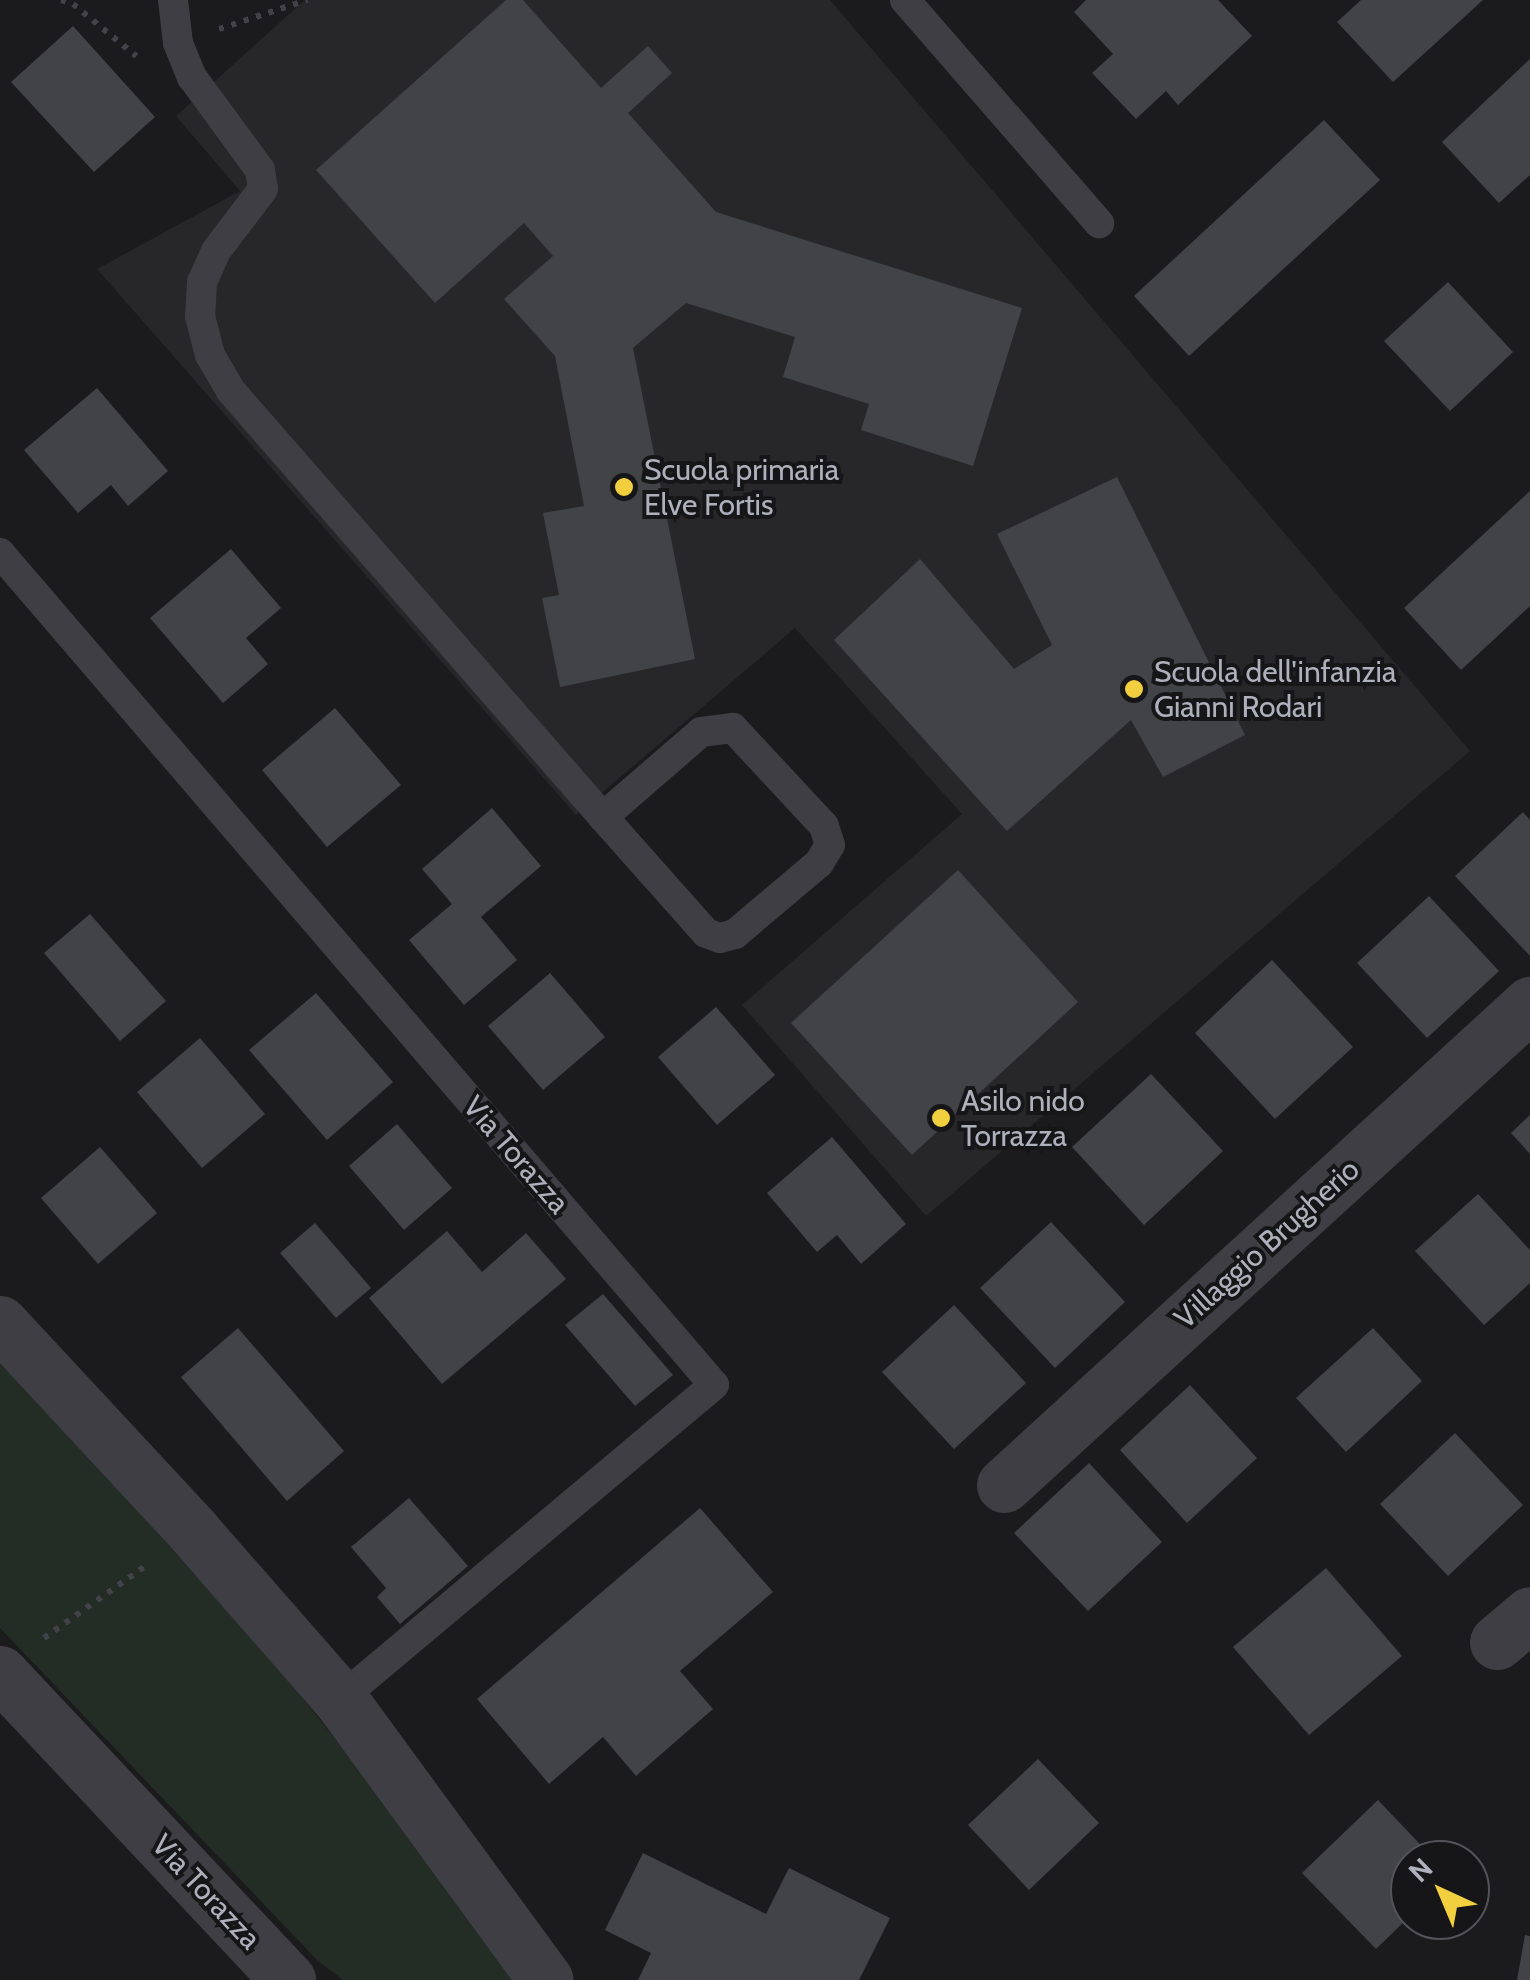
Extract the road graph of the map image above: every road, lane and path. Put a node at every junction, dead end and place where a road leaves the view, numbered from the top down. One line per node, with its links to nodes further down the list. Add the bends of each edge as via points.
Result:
1 (172, 0): 5 (lane, via 178,43 192,77 252,156 263,189 216,251 202,282 200,316 210,355 231,392)
2 (906, 0): 3 (lane)
3 (1098, 223)
4 (0, 554): 11 (lane, Via Torazza, via 714,1385)
5 (603, 817): 5 (lane, via 706,933 720,938 735,934 819,863 830,845 824,826 733,728 701,732)
6 (1530, 1004): 8 (street, Villaggio Brugherio)
7 (0, 1323): 9 (street)
8 (1004, 1485)
9 (193, 1531): 10 (path); 11 (street)
10 (16, 1660): 12 (street, Via Torazza)
11 (340, 1700): 13 (street)
12 (288, 1980)
13 (546, 1980)

